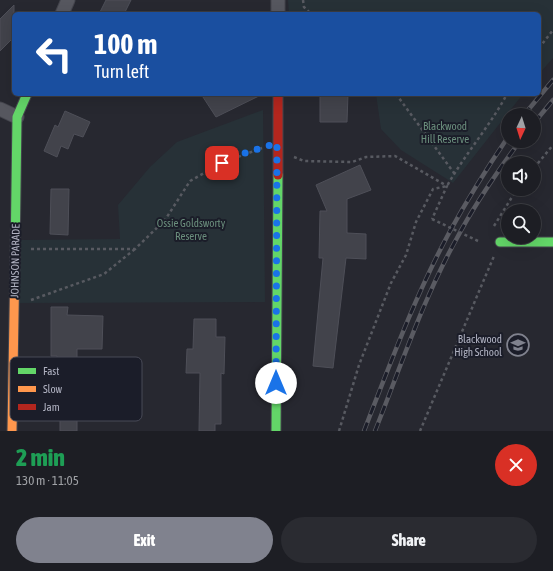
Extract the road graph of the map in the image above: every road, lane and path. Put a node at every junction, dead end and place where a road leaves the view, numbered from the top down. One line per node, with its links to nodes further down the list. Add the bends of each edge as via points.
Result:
1 (68, 0): 4 (street)
2 (278, 0): 5 (street)
3 (303, 0): 6 (path, via 304,8)
4 (63, 12)
5 (278, 12)
6 (309, 12)
7 (553, 30): 8 (path)
8 (541, 45)
9 (26, 96): 14 (street, JOHNSON PARADE)
10 (278, 96): 15 (street)
11 (397, 96): 19 (path)
12 (506, 96): 19 (path)
13 (0, 109): 14 (street)
14 (17, 117): 26 (street, JOHNSON PARADE)
15 (277, 143): 25 (path, via 242,154 190,180 165,220); 31 (street)
16 (553, 145): 18 (path)
17 (290, 155): 20 (path, via 304,161 352,162 366,157 394,156)
18 (541, 160)
19 (454, 174): 20 (path)
20 (447, 186): 22 (path, bridge, via 432,219); 32 (path, via 433,189 416,222 406,256 391,283 359,365)
21 (513, 196): 23 (path, via 494,228)
22 (478, 241)
23 (500, 242): 24 (street); 33 (path)
24 (553, 242)
25 (135, 249): 26 (path); 27 (path, via 104,274)
26 (15, 250): 27 (street, JOHNSON PARADE)
27 (14, 306): 28 (street, JOHNSON PARADE)
28 (13, 357)
29 (12, 421): 30 (street, JOHNSON PARADE)
30 (12, 431)
31 (276, 431)
32 (339, 431)
33 (420, 431)

